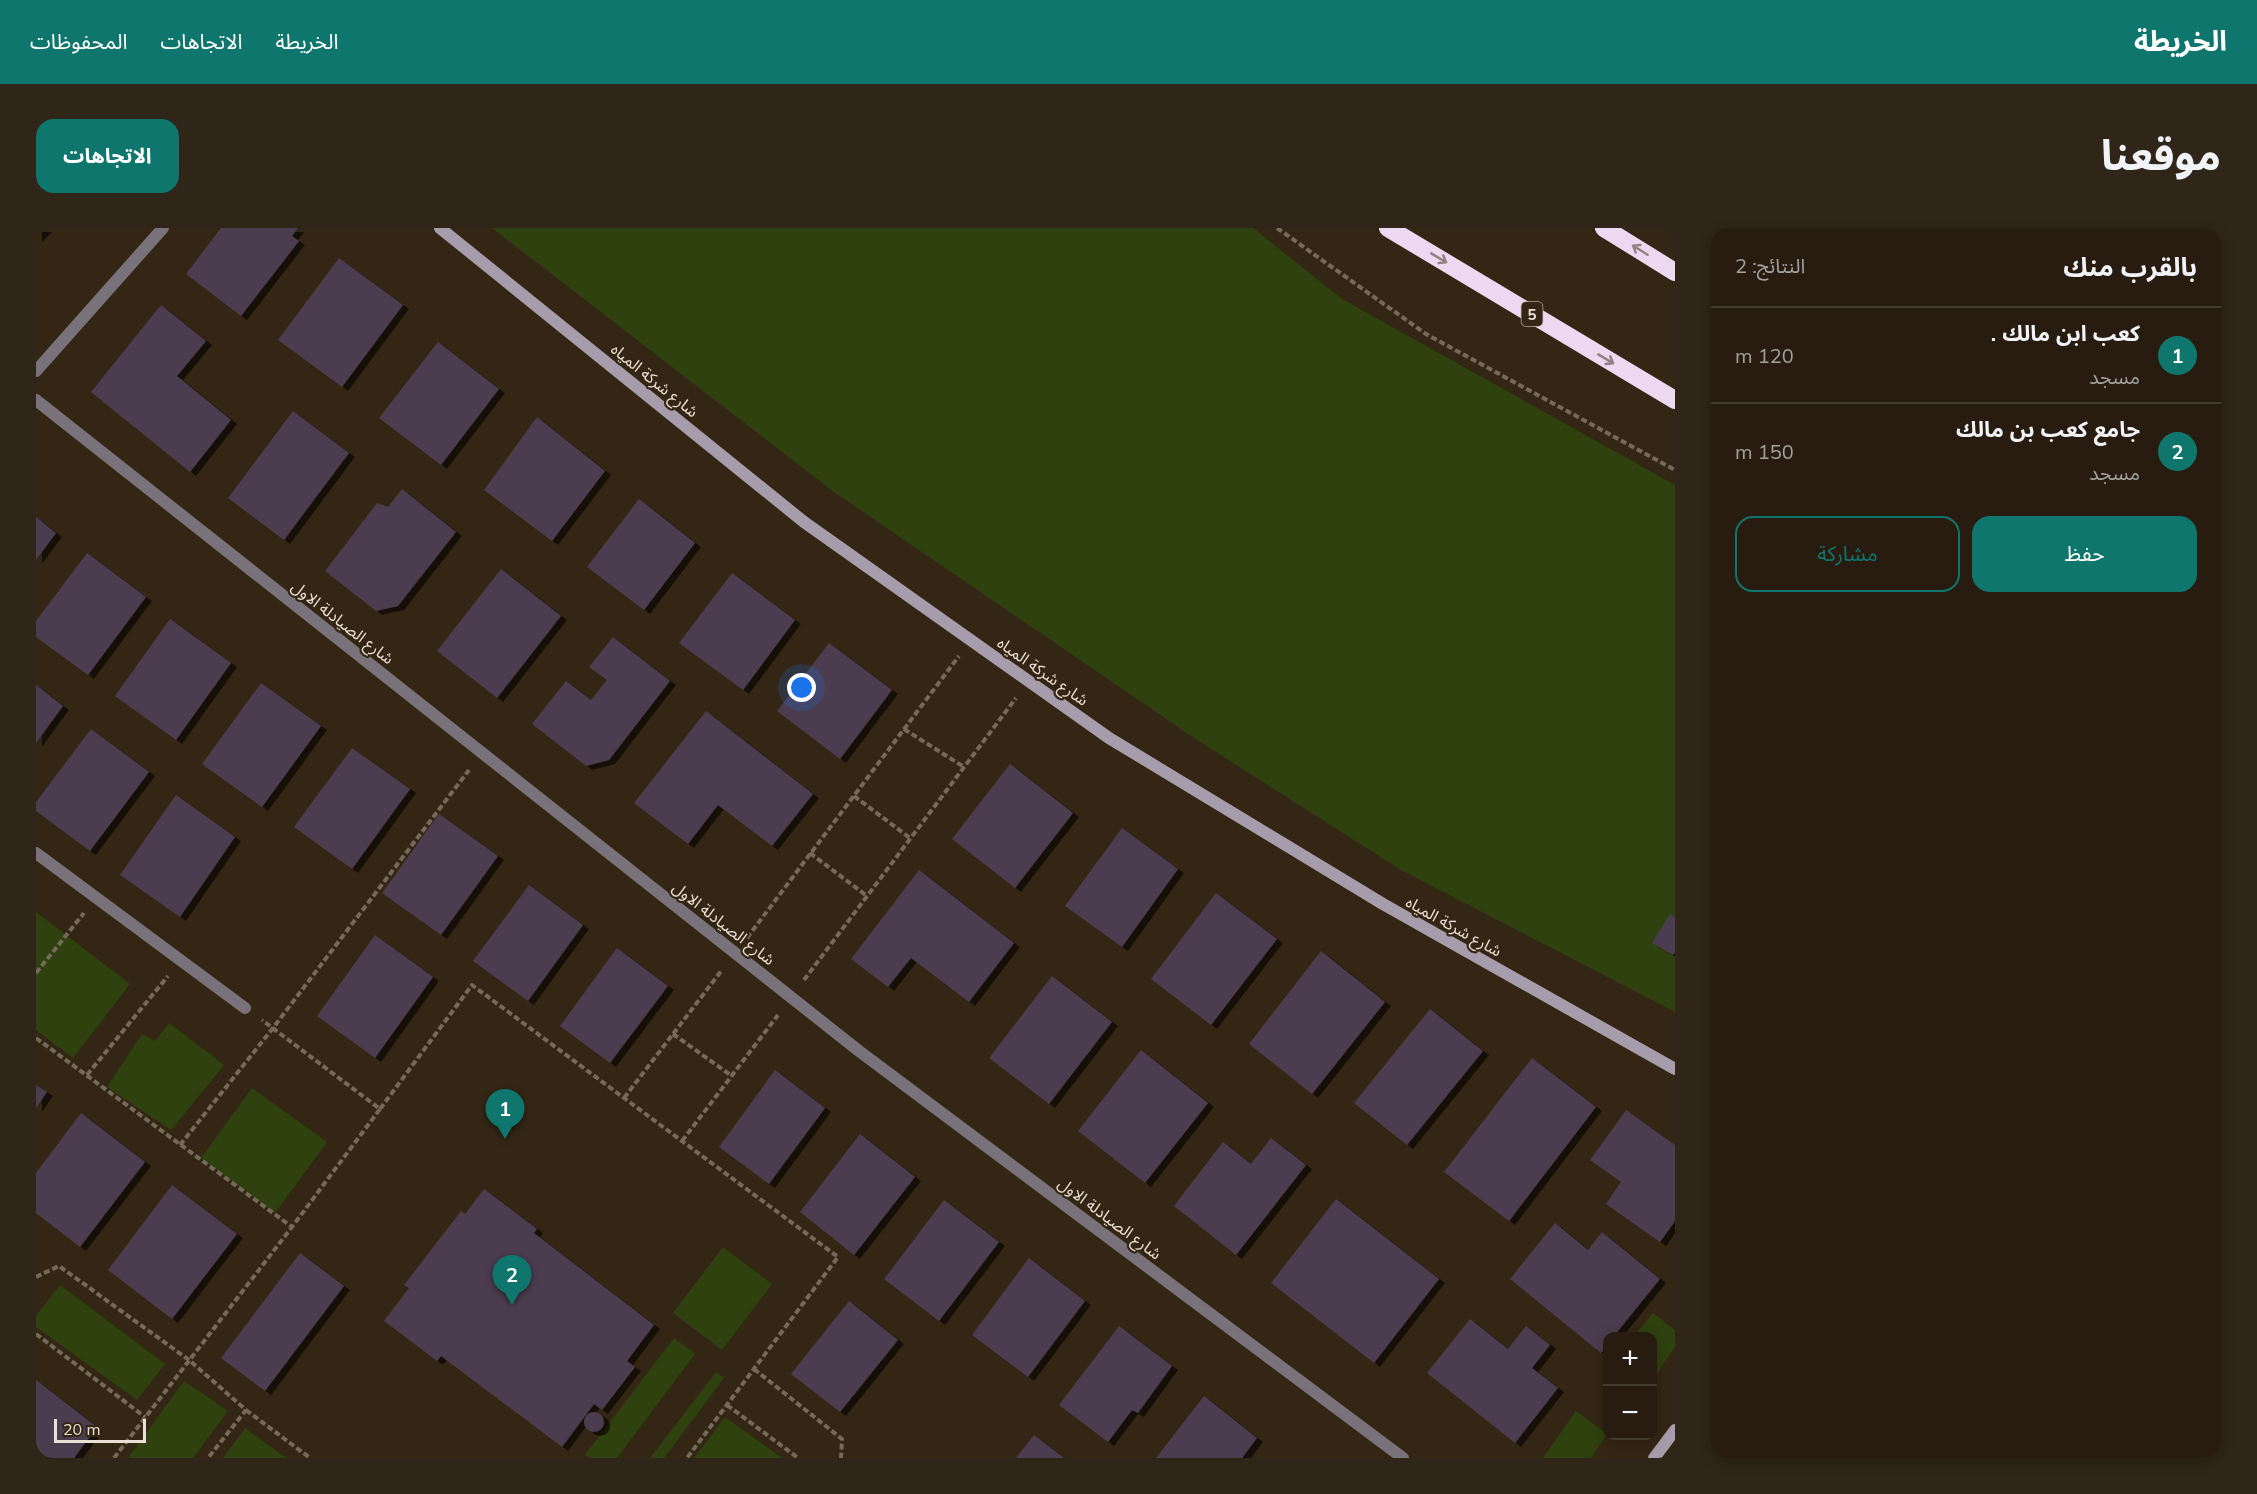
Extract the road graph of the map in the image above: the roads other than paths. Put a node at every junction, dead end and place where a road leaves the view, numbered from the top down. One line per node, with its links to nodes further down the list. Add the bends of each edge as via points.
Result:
1 (162, 228): 6 (street)
2 (441, 228): 11 (street, شارع شركة المياه, via 804,522 1109,738 1383,904)
3 (1388, 228): 8 (highway, 5, one-way to 8)
4 (1604, 228): 5 (highway, one-way to 4)
5 (1675, 272)
6 (36, 371)
7 (36, 400): 13 (street, شارع الصيادلة الاول, via 859,1051)
8 (1675, 400)
9 (36, 853): 10 (street)
10 (245, 1008)
11 (1675, 1069)
12 (1675, 1430): 14 (street)
13 (1403, 1458)
14 (1654, 1458)

